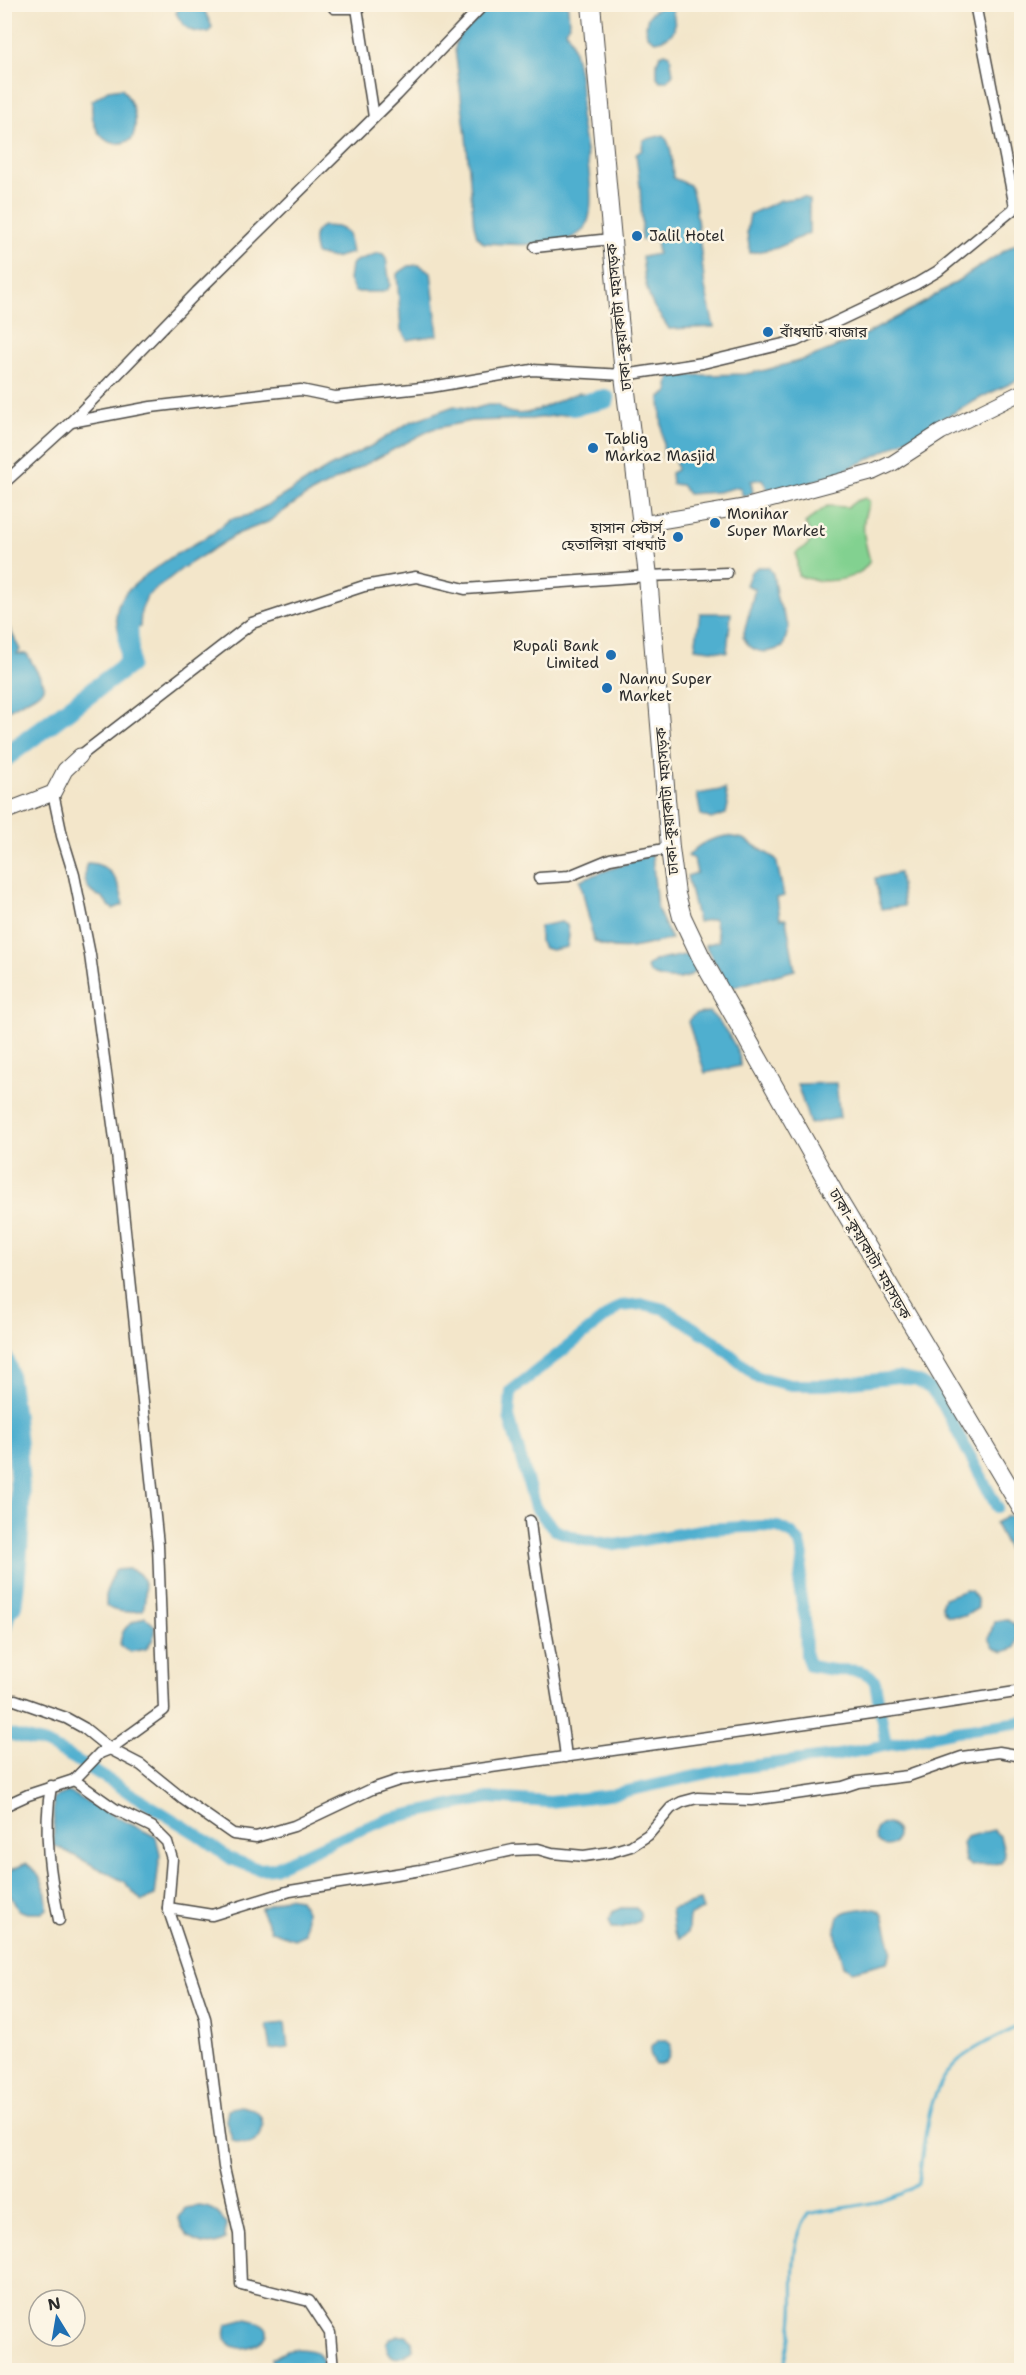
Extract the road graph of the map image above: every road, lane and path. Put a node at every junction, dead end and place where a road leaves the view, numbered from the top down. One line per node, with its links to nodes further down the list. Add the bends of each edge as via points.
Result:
1 (334, 4): 5 (street, via 334,8 357,8)
2 (484, 4): 5 (street)
3 (591, 4): 7 (main road, ঢাকা-কুয়াকাটা মহাসড়ক)
4 (975, 4): 6 (street)
5 (374, 117): 11 (street)
6 (1018, 204): 9 (street, via 938,271 796,341 703,363)
7 (611, 239): 8 (street); 9 (main road, ঢাকা-কুয়াকাটা মহাসড়ক)
8 (535, 247)
9 (624, 375): 11 (street, via 532,370 335,397 290,391 151,407); 13 (main road, ঢাকা-কুয়াকাটা মহাসড়ক)
10 (1022, 392): 13 (street, via 874,472 744,507)
11 (71, 422): 12 (street)
12 (4, 483)
13 (642, 524): 15 (main road, ঢাকা-কুয়াকাটা মহাসড়ক)
14 (726, 573): 15 (street)
15 (648, 576): 16 (street, via 465,589 416,577 364,586 252,623); 19 (main road, ঢাকা-কুয়াকাটা মহাসড়ক)
16 (80, 756): 17 (street, via 65,770)
17 (53, 793): 18 (street); 25 (street, via 74,875 100,1021 158,1545 164,1710)
18 (4, 812)
19 (670, 848): 20 (street, via 610,858 569,876); 21 (main road, ঢাকা-কুয়াকাটা মহাসড়ক, via 676,894 690,937 834,1193)
20 (539, 878)
21 (1022, 1509)
22 (530, 1521): 27 (street)
23 (1022, 1691): 27 (street)
24 (15, 1700): 25 (street, via 84,1728)
25 (105, 1751): 27 (street, via 141,1765 233,1834 256,1838 294,1826 399,1780); 28 (street)
26 (1022, 1756): 31 (street, via 999,1752 962,1757 908,1776 751,1800 697,1798 671,1808 648,1835 631,1846 611,1852 584,1856 520,1849 291,1891 212,1916)
27 (566, 1757)
28 (74, 1780): 29 (street); 31 (street, via 115,1809 152,1827 167,1842 172,1859)
29 (51, 1786): 30 (street); 32 (street, via 48,1849)
30 (4, 1806)
31 (168, 1908): 33 (street, via 204,2018 224,2167 239,2234 242,2284 309,2301 330,2333)
32 (59, 1920)
33 (333, 2370)

